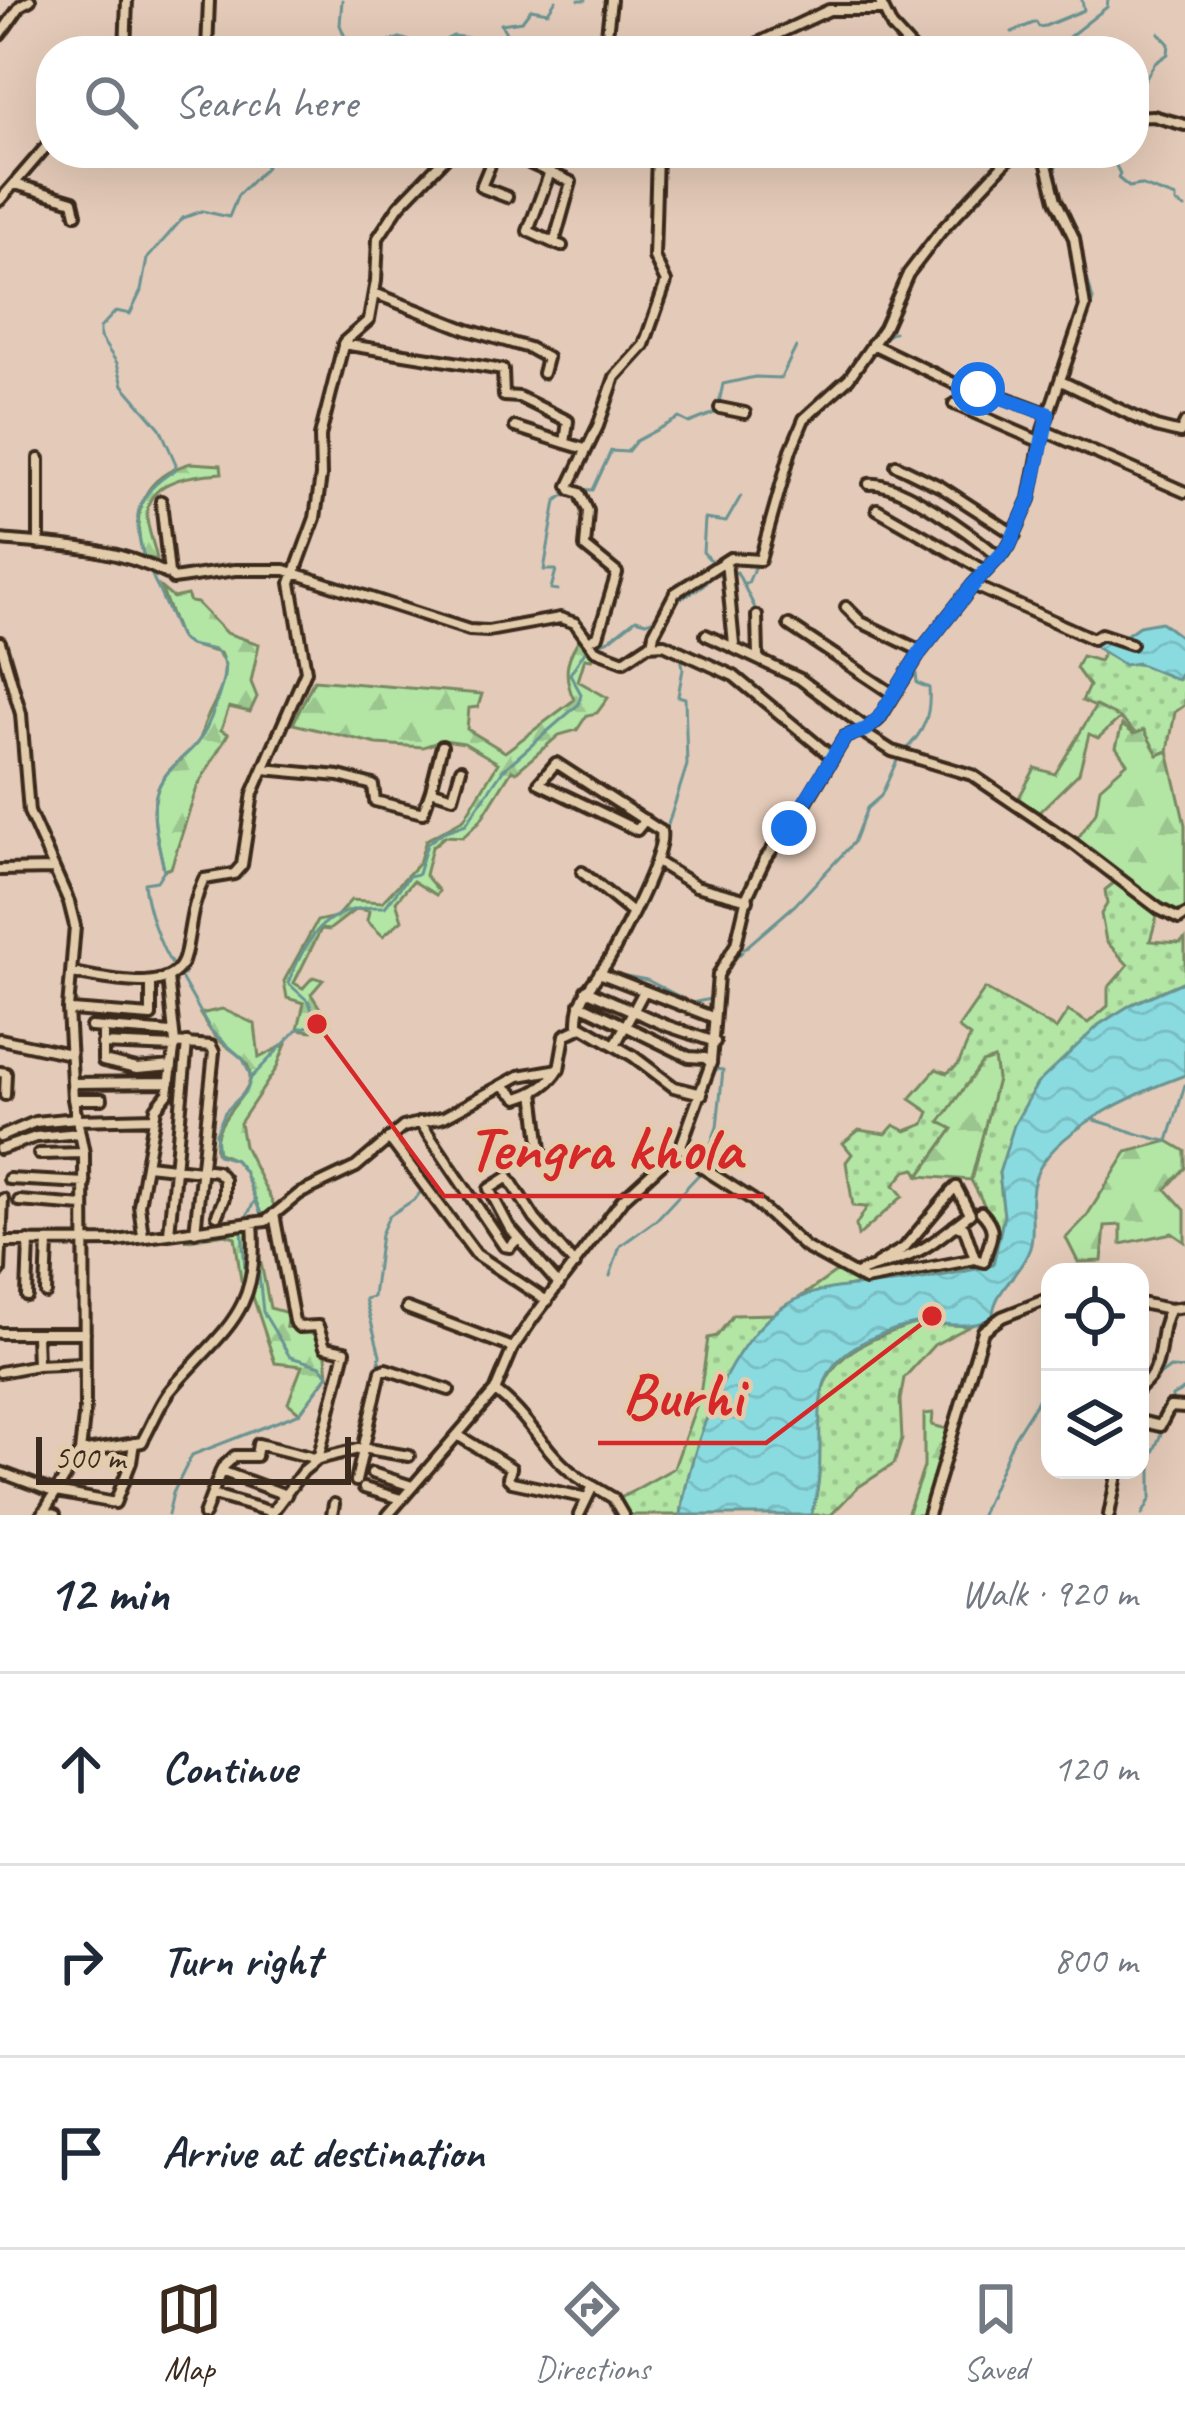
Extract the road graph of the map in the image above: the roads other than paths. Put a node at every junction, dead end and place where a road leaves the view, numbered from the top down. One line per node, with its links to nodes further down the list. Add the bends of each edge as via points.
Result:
1 (30, 0): 6 (street)
2 (127, 0): 7 (street)
3 (209, 0): 8 (street)
4 (611, 0): 9 (street)
5 (880, 5): 10 (street, via 829,10); 11 (street)
6 (0, 34)
7 (126, 36)
8 (208, 36)
9 (607, 36)
10 (773, 36)
11 (898, 36)
12 (1149, 116): 13 (street)
13 (1185, 125)
14 (36, 159): 23 (street)
15 (436, 168): 27 (street, via 378,238)
16 (489, 168): 25 (street, via 481,187)
17 (543, 168): 22 (street)
18 (550, 168): 22 (street)
19 (657, 168): 41 (street, via 654,257 666,282 644,345 615,377)
20 (999, 168): 29 (street, via 908,274)
21 (1048, 168): 31 (street, via 1084,286 1084,316)
22 (548, 171): 22 (street, via 528,230 558,244 572,182)
23 (15, 184): 24 (street); 26 (street, via 74,201)
24 (2, 194)
25 (507, 197)
26 (76, 214)
27 (374, 293): 28 (street, via 368,320); 30 (street, via 529,348 547,358)
28 (344, 344): 40 (street, via 503,370 504,395 568,422); 54 (street, via 320,436 316,518)
29 (872, 344): 35 (street, via 970,391 982,388); 52 (street, via 800,428 760,560)
30 (543, 373)
31 (1060, 380): 35 (street); 36 (street, via 1156,427 1180,433)
32 (954, 404): 39 (street)
33 (720, 407): 34 (street)
34 (745, 413)
35 (1048, 414): 38 (street)
36 (1185, 423)
37 (515, 427): 40 (street)
38 (1042, 430): 39 (street); 45 (street)
39 (1041, 442): 48 (street)
40 (565, 443): 41 (street)
41 (585, 449): 61 (street, via 569,488 587,506 585,547 617,575)
42 (39, 459): 50 (street)
43 (896, 465): 48 (street)
44 (869, 484): 51 (street, via 905,494)
45 (1185, 492)
46 (161, 501): 55 (street)
47 (878, 509): 53 (street)
48 (1016, 535): 51 (street)
49 (0, 540): 50 (street)
50 (39, 544): 55 (street, via 140,560)
51 (999, 557): 53 (street)
52 (726, 561): 63 (street, via 671,596); 65 (street)
53 (985, 571): 56 (street)
54 (294, 573): 55 (street); 61 (street, via 470,630 560,618); 73 (street, via 306,671)
55 (170, 575)
56 (973, 585): 64 (street, via 1093,639 1101,634); 66 (street)
57 (846, 607): 66 (street)
58 (757, 616): 67 (street)
59 (789, 625): 68 (street)
60 (706, 635): 65 (street)
61 (590, 640): 63 (street, via 624,661)
62 (0, 642): 77 (street, via 21,714 28,812)
63 (652, 644): 71 (street, via 734,676)
64 (1131, 644)
65 (734, 645): 67 (street)
66 (921, 651): 68 (street)
67 (758, 657): 69 (street, via 821,693)
68 (893, 694): 69 (street)
69 (865, 731): 71 (street, via 845,737); 82 (street, via 892,751 972,775 1159,909)
70 (442, 746): 74 (street)
71 (832, 757): 80 (street)
72 (461, 769): 74 (street, via 452,798)
73 (264, 770): 74 (street, via 374,785 376,802 423,813); 84 (street, via 249,808 242,865 204,879)
74 (430, 790)
75 (645, 820): 75 (street, via 556,763 539,783 637,830); 76 (street, via 662,831)
76 (657, 862): 80 (street, via 697,886); 81 (street)
77 (54, 869): 78 (street); 83 (street, via 75,926)
78 (0, 870)
79 (582, 872): 81 (street)
80 (748, 900): 92 (street, via 718,975)
81 (631, 912): 85 (street)
82 (1185, 915)
83 (71, 973): 86 (street); 91 (street)
84 (173, 973): 86 (street); 98 (street)
85 (599, 973): 87 (street); 88 (street)
86 (151, 984): 91 (street, via 151,1016)
87 (586, 990): 89 (street); 90 (street)
88 (644, 991): 90 (street); 92 (street)
89 (580, 1004): 93 (street); 95 (street)
90 (634, 1009): 93 (street); 99 (street)
91 (71, 1010): 103 (street)
92 (712, 1017): 99 (street)
93 (626, 1025): 102 (street); 104 (street)
94 (91, 1027): 96 (street)
95 (582, 1027): 102 (street); 106 (street, via 565,1035)
96 (103, 1029): 98 (street); 101 (street)
97 (0, 1039): 103 (street)
98 (174, 1041): 100 (street); 101 (street); 105 (street)
99 (715, 1042): 104 (street)
100 (187, 1043): 128 (street); 129 (street, via 214,1052)
101 (102, 1045): 105 (street, via 106,1063)
102 (615, 1045): 112 (street, via 674,1087)
103 (70, 1054): 109 (street)
104 (711, 1064): 112 (street)
105 (172, 1066): 108 (street)
106 (559, 1069): 110 (street); 111 (street)
107 (0, 1072): 113 (street)
108 (170, 1082): 109 (street); 116 (street)
109 (72, 1083): 114 (street)
110 (504, 1086): 111 (street, via 518,1098); 118 (street, via 443,1118)
111 (534, 1092): 126 (street, via 542,1158)
112 (702, 1094): 122 (street)
113 (5, 1095)
114 (73, 1099): 115 (street); 117 (street)
115 (102, 1100)
116 (154, 1118): 117 (street); 127 (street)
117 (77, 1119): 119 (street); 120 (street, via 35,1122)
118 (420, 1121): 121 (street); 143 (street, via 504,1246)
119 (80, 1133): 123 (street); 124 (street)
120 (0, 1137)
121 (389, 1138): 137 (street); 156 (street, via 476,1254)
122 (681, 1145): 150 (street, via 623,1199); 152 (street, via 805,1247)
123 (0, 1149)
124 (84, 1153): 125 (street); 131 (street)
125 (39, 1154)
126 (568, 1155)
127 (147, 1165): 128 (street); 142 (street)
128 (176, 1168): 129 (street); 141 (street)
129 (201, 1170): 136 (street, via 217,1171 226,1184); 140 (street)
130 (9, 1179): 131 (street)
131 (85, 1183): 134 (street)
132 (2, 1199): 146 (street)
133 (19, 1201): 134 (street)
134 (83, 1206): 145 (street)
135 (981, 1212): 148 (street, via 993,1243 984,1262)
136 (218, 1216)
137 (270, 1218): 138 (street); 179 (street, via 294,1321 318,1326 325,1347 345,1352)
138 (253, 1223): 140 (street); 175 (street, via 245,1304)
139 (953, 1226): 148 (street, via 964,1227); 149 (street, via 908,1256); 149 (street, via 970,1214 956,1186 904,1248)
140 (195, 1232): 141 (street)
141 (169, 1233): 142 (street)
142 (143, 1236): 145 (street)
143 (518, 1238): 150 (street, via 489,1189 508,1177); 153 (street)
144 (28, 1241): 146 (street); 147 (street); 155 (street)
145 (82, 1241): 147 (street); 163 (street)
146 (1, 1242): 151 (street)
147 (48, 1242): 154 (street)
148 (975, 1259): 152 (street, via 865,1280)
149 (877, 1264): 152 (street)
150 (575, 1265): 153 (street)
151 (0, 1270)
152 (856, 1274)
153 (560, 1285): 156 (street)
154 (46, 1293)
155 (27, 1296)
156 (548, 1301): 165 (street)
157 (1041, 1302): 198 (street, via 983,1331)
158 (1149, 1305): 161 (street)
159 (1185, 1307): 161 (street)
160 (407, 1308): 165 (street)
161 (1170, 1309): 169 (street)
162 (0, 1333): 164 (street)
163 (85, 1333): 164 (street); 166 (street)
164 (36, 1335): 167 (street)
165 (511, 1347): 171 (street)
166 (82, 1363): 167 (street); 177 (street)
167 (38, 1365): 168 (street)
168 (0, 1372)
169 (1149, 1380)
170 (448, 1390): 176 (street, via 381,1371)
171 (495, 1391): 174 (street); 185 (street, via 575,1478)
172 (1185, 1408): 173 (street, via 1169,1407 1160,1426)
173 (1149, 1423)
174 (459, 1436): 184 (street); 189 (street, via 511,1468 508,1478)
175 (134, 1443): 177 (street); 186 (street, via 115,1503)
176 (362, 1448): 178 (street); 179 (street); 190 (street, via 360,1485)
177 (80, 1451): 186 (street)
178 (409, 1456)
179 (318, 1459): 181 (street, via 258,1444 256,1456 235,1456); 188 (street)
180 (0, 1472): 186 (street)
181 (221, 1472): 187 (street); 188 (street)
182 (372, 1473): 184 (street)
183 (1116, 1479): 199 (street)
184 (412, 1486): 190 (street)
185 (593, 1486): 189 (street); 192 (street, via 614,1498)
186 (56, 1491): 191 (street)
187 (214, 1495): 193 (street); 195 (street)
188 (286, 1495): 193 (street)
189 (587, 1498): 197 (street)
190 (401, 1499): 196 (street)
191 (43, 1513): 194 (street)
192 (619, 1513)
193 (271, 1514)
194 (56, 1515)
195 (204, 1515)
196 (388, 1515)
197 (579, 1515)
198 (928, 1515)
199 (1109, 1515)

